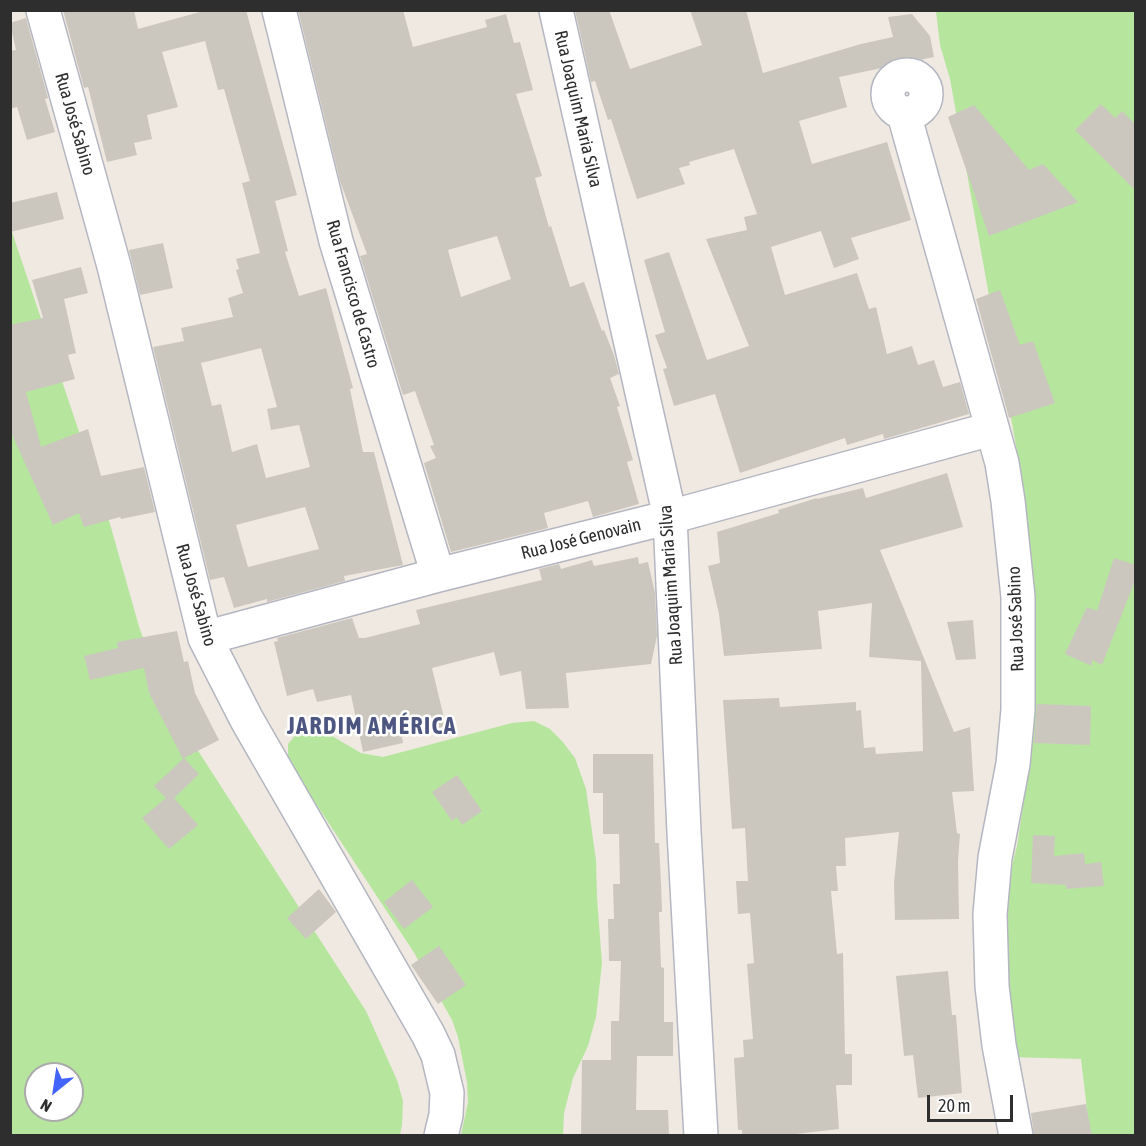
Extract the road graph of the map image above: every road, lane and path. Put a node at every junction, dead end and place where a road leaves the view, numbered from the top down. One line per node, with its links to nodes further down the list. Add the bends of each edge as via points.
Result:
1 (43, 10): 8 (street, Rua José Sabino, via 114,266)
2 (279, 10): 7 (street, Rua Francisco de Castro, via 336,241)
3 (556, 10): 6 (street, Rua Joaquim Maria Silva)
4 (904, 114): 5 (street, Rua José Sabino)
5 (992, 429): 6 (street, Rua José Genovain); 11 (street, Rua José Sabino, via 1008,501 1018,597 1018,710 990,914 996,1022)
6 (670, 517): 7 (street, Rua José Genovain); 10 (street, Rua Joaquim Maria Silva)
7 (438, 575): 8 (street, Rua José Genovain)
8 (205, 638): 9 (street, Rua José Sabino, via 247,720 438,1055 447,1093)
9 (441, 1136)
10 (701, 1136)
11 (1016, 1136)

